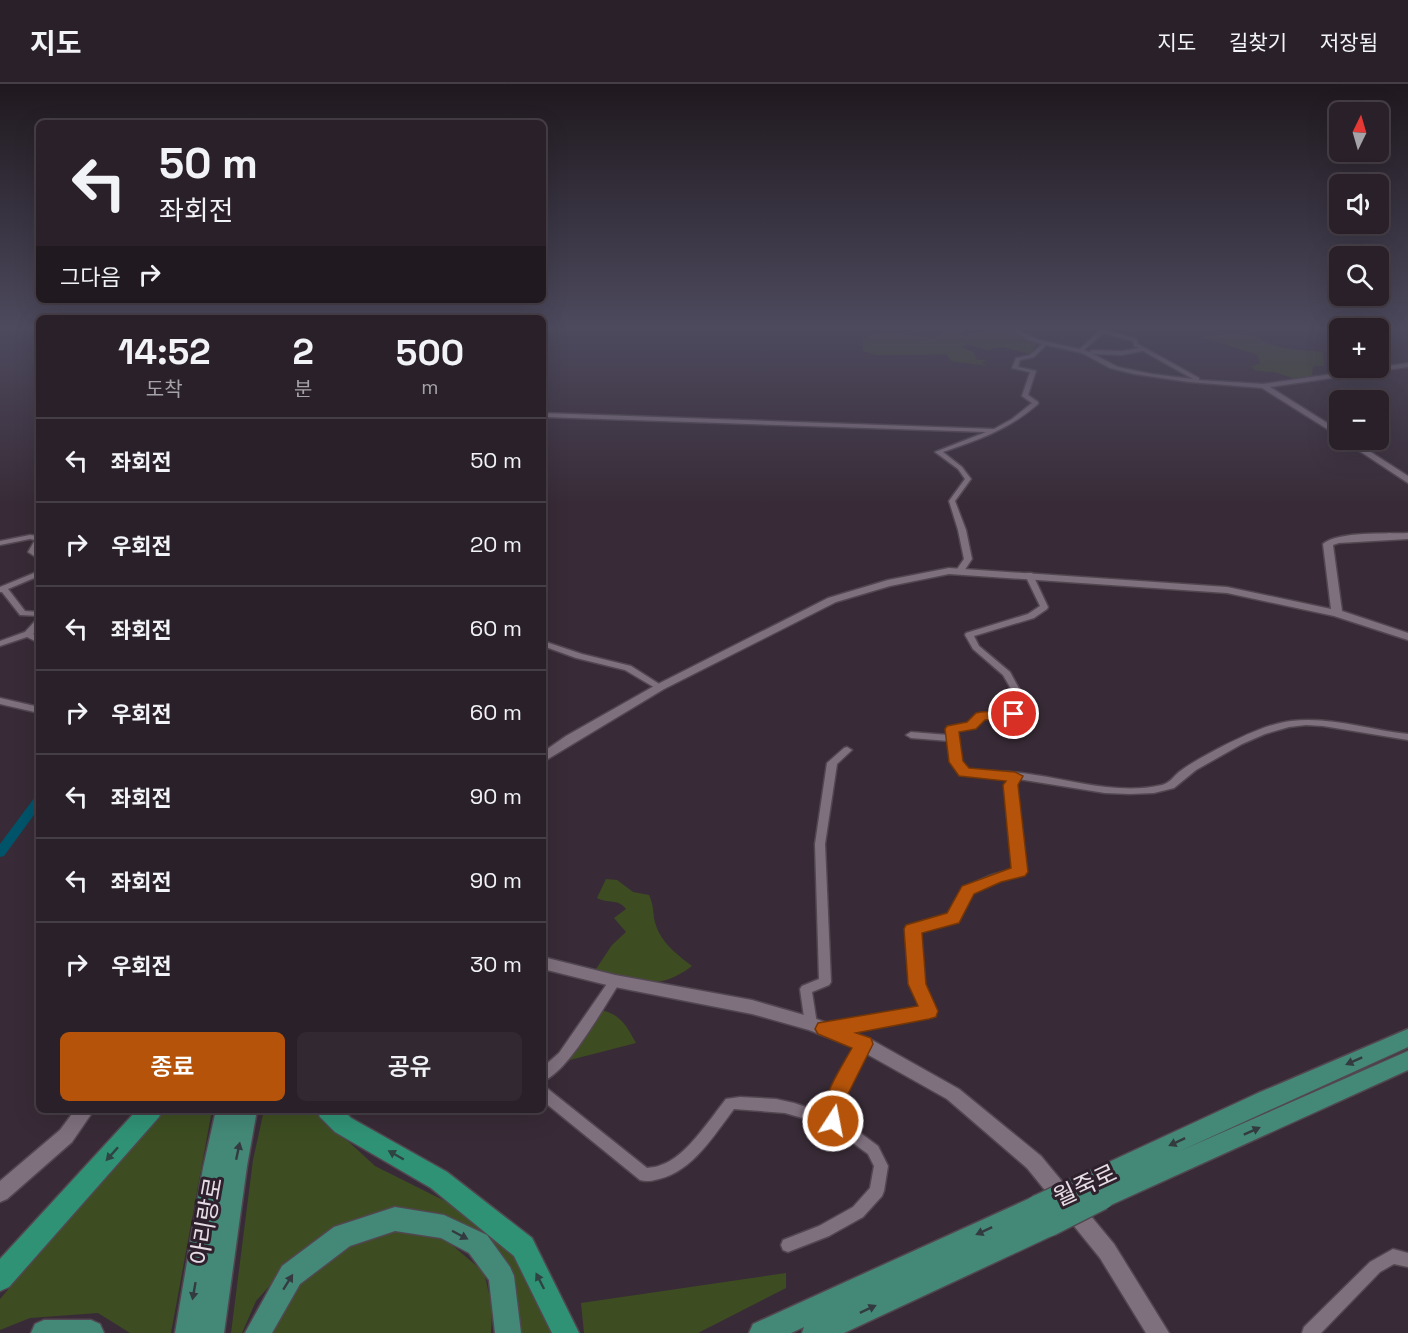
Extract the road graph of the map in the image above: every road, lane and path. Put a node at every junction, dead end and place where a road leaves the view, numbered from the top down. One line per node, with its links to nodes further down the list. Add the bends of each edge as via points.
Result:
1 (1027, 388): 5 (street, via 1025,396 1036,403 1022,417)
2 (1267, 388): 4 (street)
3 (546, 415): 5 (street)
4 (1329, 428)
5 (997, 431): 11 (street, via 938,452 968,479 952,501 968,559)
6 (1362, 450): 7 (street)
7 (1408, 480)
8 (1408, 536): 15 (street, via 1337,540 1328,544)
9 (36, 538): 10 (street)
10 (0, 543)
11 (959, 572): 13 (street); 23 (street, via 888,583 832,600)
12 (36, 574): 14 (street)
13 (1029, 575): 15 (street, via 1227,590); 28 (street, via 1044,607 1031,616 969,635 976,647 1008,674 1018,694 1014,714 981,716 971,726 952,729)
14 (1, 589): 16 (street, via 23,613)
15 (1337, 613): 19 (street)
16 (36, 614)
17 (36, 625): 18 (street)
18 (28, 634): 20 (street); 21 (street)
19 (1408, 637)
20 (36, 639)
21 (0, 644)
22 (546, 644): 23 (street, via 628,668)
23 (660, 687): 30 (street)
24 (0, 701): 25 (street)
25 (36, 709)
26 (911, 735): 28 (street)
27 (1408, 737): 31 (street, via 1335,724 1275,727 1182,775 1169,787 1150,790 1111,790)
28 (953, 738): 31 (street, via 956,762 964,773)
29 (846, 750): 34 (street, via 832,763 820,844 825,982 806,989)
30 (546, 756)
31 (1015, 776): 34 (street, via 1010,785 1019,872 968,890 953,918 913,929 917,984 929,1011 886,1021)
32 (546, 964): 33 (street)
33 (615, 981): 34 (street, via 752,1007); 38 (street, via 564,1057)
34 (818, 1026): 36 (street)
35 (1408, 1038): 46 (main road, 월죽로, one-way to 46, via 1266,1100)
36 (864, 1044): 45 (street, via 837,1095); 61 (street, via 952,1094 1034,1162 1107,1251)
37 (1408, 1060): 46 (main road, 월죽로, one-way to 37)
38 (546, 1072)
39 (546, 1096): 45 (street, via 645,1175 666,1171 679,1162 731,1103 801,1110)
40 (83, 1113): 47 (street, via 66,1136)
41 (148, 1113): 51 (highway, one-way to 51)
42 (226, 1113): 54 (main road, 아리랑로, one-way to 54)
43 (245, 1113): 55 (main road, 아리랑로, one-way to 43)
44 (331, 1113): 58 (highway, one-way to 44, via 523,1247 439,1180 343,1125)
45 (833, 1121): 49 (street, via 873,1150 881,1166 878,1191 858,1212)
46 (1096, 1190): 48 (main road, bridge)
47 (0, 1193)
48 (1043, 1216): 59 (main road, 월죽로, one-way to 59); 60 (main road, 월죽로, one-way to 48)
49 (788, 1245)
50 (1408, 1260): 62 (street, via 1393,1256 1375,1267)
51 (0, 1278)
52 (44, 1333): 53 (main road)
53 (91, 1333)
54 (188, 1333)
55 (211, 1333)
56 (258, 1333): 57 (main road, one-way to 57, via 291,1275 343,1236 395,1219 444,1227 478,1244 501,1276)
57 (508, 1333)
58 (566, 1333)
59 (762, 1333)
60 (815, 1333)
61 (1158, 1333)
62 (1310, 1333)

